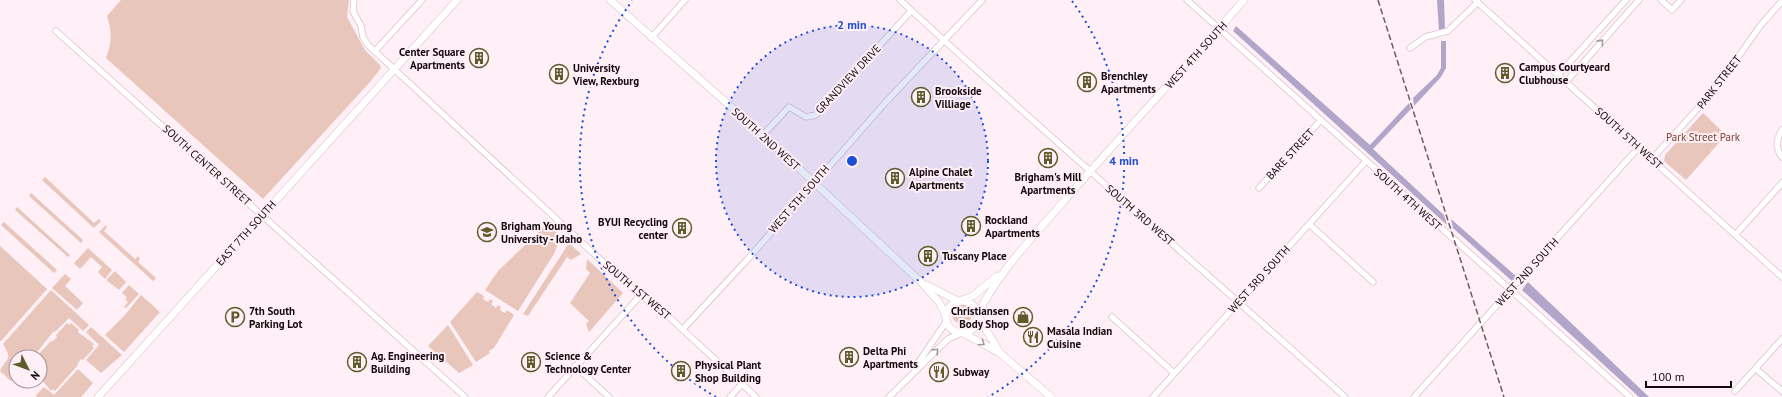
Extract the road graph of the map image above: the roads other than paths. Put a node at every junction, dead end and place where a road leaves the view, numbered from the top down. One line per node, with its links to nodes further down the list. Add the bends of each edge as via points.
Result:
1 (354, 0): 22 (street, SOUTH 1ST WEST, via 353,11 361,26 363,37)
2 (422, 0): 22 (street)
3 (457, 0): 23 (main road, EAST 7TH SOUTH)
4 (610, 0): 19 (main road, SOUTH 2ND WEST)
5 (685, 0): 19 (street)
6 (900, 0): 16 (street, SOUTH 3RD WEST)
7 (982, 0): 20 (street, WEST 5TH SOUTH)
8 (1188, 0): 17 (street, SOUTH 4TH WEST)
9 (1244, 0): 17 (main road, WEST 4TH SOUTH)
10 (1626, 0): 24 (street)
11 (1639, 0): 25 (street, one-way to 11)
12 (1661, 0): 13 (street, via 1672,10)
13 (1681, 0)
14 (1476, 1): 21 (street, via 1448,31 1425,37); 24 (street, SOUTH 5TH WEST)
15 (1782, 1): 31 (street, PARK STREET, via 1760,26 1717,87)
16 (911, 11): 20 (street, SOUTH 3RD WEST); 28 (street, GRANDVIEW DRIVE, via 816,116 806,117 789,107)
17 (1220, 29): 26 (street, SOUTH 4TH WEST); 33 (main road, WEST 4TH SOUTH)
18 (56, 31): 37 (street, SOUTH CENTER STREET)
19 (651, 38): 28 (main road, SOUTH 2ND WEST)
20 (944, 41): 33 (street, SOUTH 3RD WEST); 34 (street, WEST 5TH SOUTH)
21 (1410, 48)
22 (375, 51): 23 (street, SOUTH 1ST WEST)
23 (394, 69): 37 (main road, EAST 7TH SOUTH); 45 (street, SOUTH 1ST WEST)
24 (1558, 75): 25 (street, SOUTH 5TH WEST)
25 (1566, 82): 29 (street, SOUTH 5TH WEST)
26 (1321, 120): 32 (street, SOUTH 4TH WEST); 36 (street, BARE STREET)
27 (1782, 130): 30 (street, via 1777,147)
28 (763, 135): 34 (main road, SOUTH 2ND WEST)
29 (1639, 147): 31 (street, SOUTH 5TH WEST); 44 (street, WEST 2ND SOUTH)
30 (1782, 157)
31 (1652, 159): 39 (street, SOUTH 5TH WEST)
32 (1366, 161): 38 (street, WEST 3RD SOUTH); 44 (street, SOUTH 4TH WEST)
33 (1090, 171): 40 (main road, WEST 4TH SOUTH); 47 (street, SOUTH 3RD WEST)
34 (814, 182): 42 (main road, SOUTH 2ND WEST); 51 (street, WEST 5TH SOUTH, via 742,266)
35 (1782, 183): 39 (street)
36 (1259, 188)
37 (263, 215): 62 (main road, EAST 7TH SOUTH); 63 (street, SOUTH CENTER STREET)
38 (1309, 224): 43 (street); 47 (street, WEST 3RD SOUTH)
39 (1736, 234): 41 (street, SOUTH 5TH WEST)
40 (1004, 271): 46 (main road, WEST 4TH SOUTH, via 978,292); 48 (main road, WEST 4TH SOUTH)
41 (1782, 277)
42 (920, 281): 46 (main road, SOUTH 2ND WEST); 50 (main road, SOUTH 2ND WEST, via 939,302)
43 (1374, 282)
44 (1512, 289): 72 (street, WEST 2ND SOUTH); 73 (street, SOUTH 4TH WEST)
45 (640, 296): 51 (street, SOUTH 1ST WEST, via 657,306); 55 (street)
46 (960, 301): 48 (main road, via 971,303); 50 (main road, via 949,307)
47 (1239, 301): 58 (street, WEST 3RD SOUTH); 71 (street, SOUTH 3RD WEST)
48 (978, 315): 52 (main road, via 974,328); 54 (main road)
49 (1112, 318): 58 (street)
50 (946, 319): 52 (main road, via 952,330); 57 (street)
51 (682, 329): 59 (street, SOUTH 1ST WEST)
52 (962, 333): 54 (main road, one-way to 54); 57 (street, one-way to 52, via 948,339)
53 (1782, 339): 56 (street)
54 (1000, 353): 69 (main road)
55 (575, 366): 64 (street); 65 (street)
56 (1756, 368): 60 (street); 61 (street)
57 (913, 371): 68 (street)
58 (1174, 373): 70 (street, WEST 3RD SOUTH)
59 (742, 384): 66 (street); 67 (street, SOUTH 1ST WEST)
60 (1735, 391)
61 (1782, 391)
62 (98, 397)
63 (465, 397)
64 (548, 397)
65 (610, 397)
66 (730, 397)
67 (756, 397)
68 (889, 397)
69 (1051, 397)
70 (1153, 397)
71 (1345, 397)
72 (1414, 397)
73 (1630, 397)

